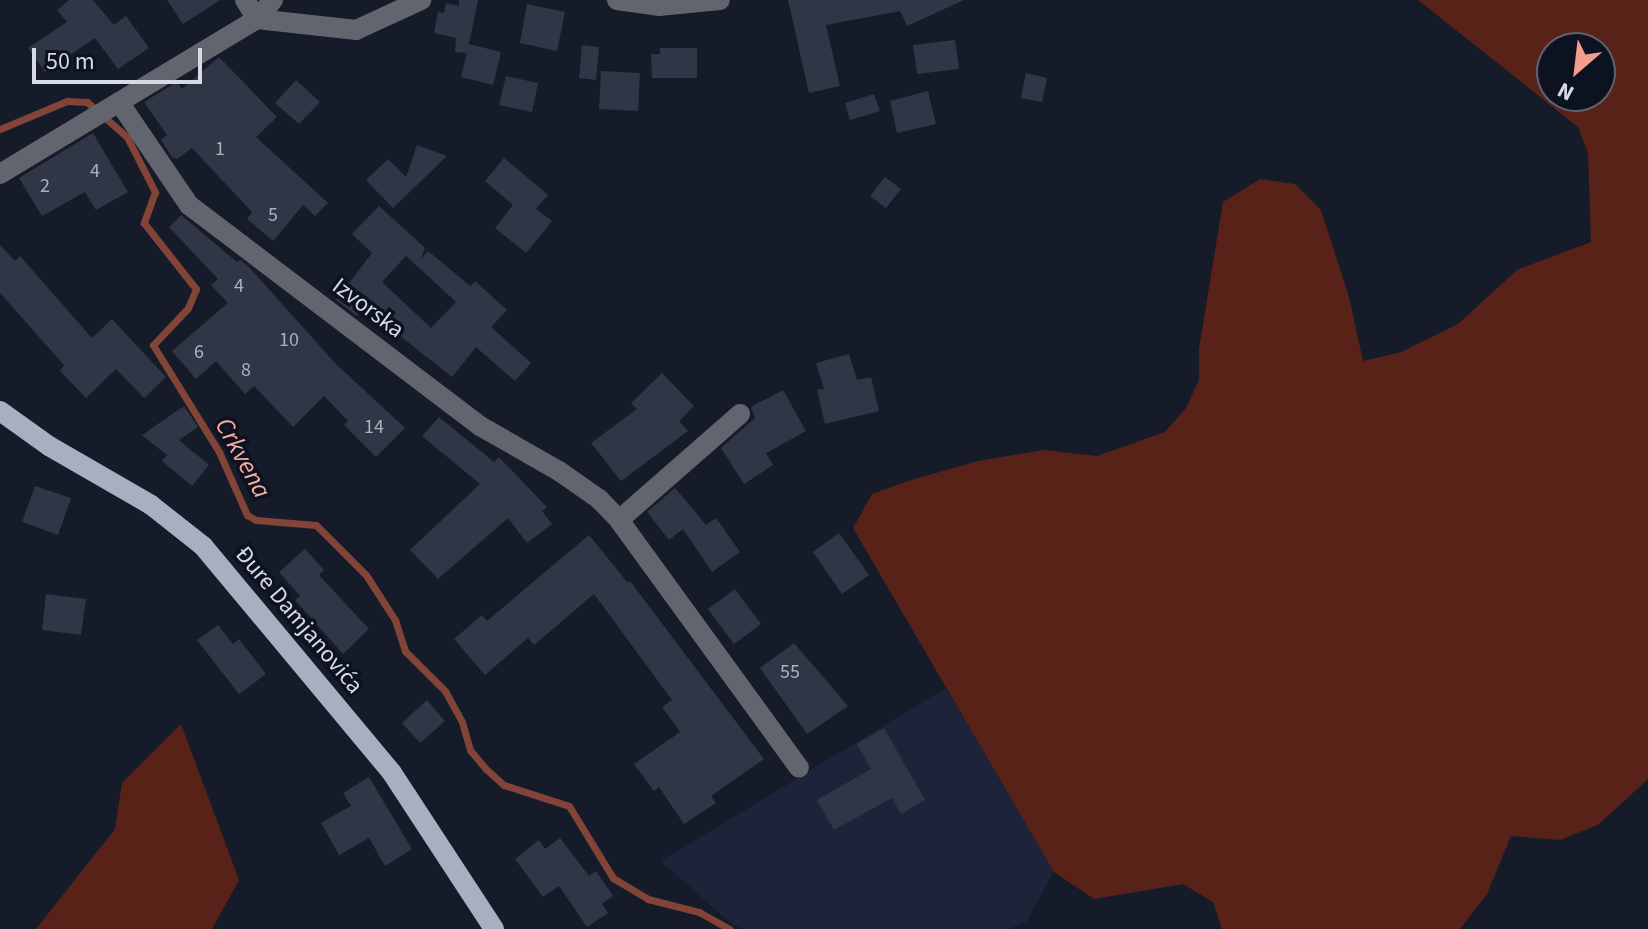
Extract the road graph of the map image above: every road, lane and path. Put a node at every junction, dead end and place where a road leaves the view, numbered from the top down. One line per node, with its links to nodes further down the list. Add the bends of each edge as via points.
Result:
1 (245, 0): 6 (street)
2 (273, 0): 6 (street)
3 (421, 0): 6 (street, via 356,30)
4 (617, 0): 5 (street, via 659,6)
5 (720, 0)
6 (257, 19): 7 (street)
7 (115, 105): 8 (street); 11 (street, Izvorska, via 189,205 480,426 559,471)
8 (0, 174)
9 (0, 411): 13 (main road, Đure Damjanovića, via 151,505 203,546 392,773)
10 (740, 414): 11 (street)
11 (619, 520): 12 (street, Izvorska)
12 (799, 768)
13 (494, 929)

